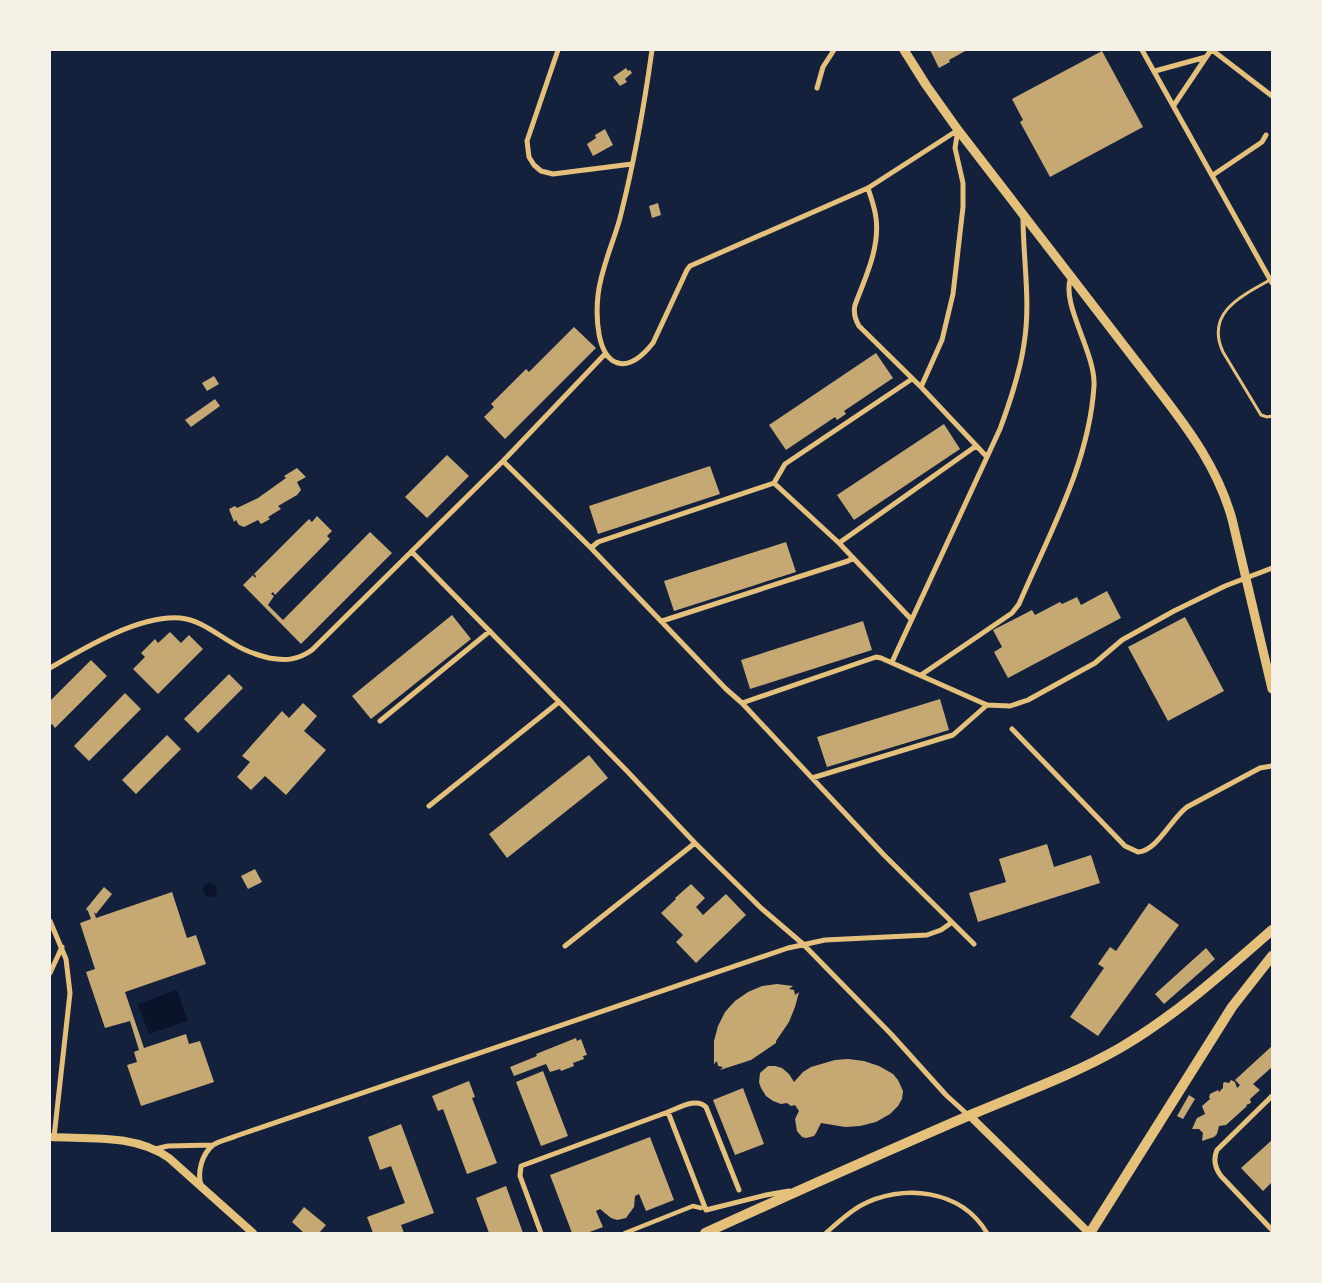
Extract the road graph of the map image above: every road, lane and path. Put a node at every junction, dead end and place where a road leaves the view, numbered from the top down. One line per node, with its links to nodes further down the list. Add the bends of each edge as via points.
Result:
1 (558, 50): 14 (street, via 527,141 529,157 534,165 553,174)
2 (652, 50): 14 (street)
3 (834, 50): 9 (street, via 823,67)
4 (904, 50): 12 (main road)
5 (1142, 50): 8 (street)
6 (1212, 50): 7 (street); 10 (street)
7 (1206, 57): 8 (street); 11 (street)
8 (1156, 71): 11 (street)
9 (817, 88)
10 (1272, 96)
11 (1174, 105): 15 (street)
12 (958, 130): 16 (street); 17 (main road); 22 (street, via 955,148 963,207 953,294 942,340)
13 (1266, 135): 15 (street, via 1262,142)
14 (632, 164): 20 (street, via 598,297 600,340)
15 (1213, 175): 19 (street)
16 (868, 188): 20 (street, via 695,263 687,270 652,344 645,352 622,364); 21 (street, via 876,218 877,238 854,316 859,326)
17 (1023, 214): 18 (main road); 25 (street, via 1024,343 1009,402)
18 (1071, 276): 33 (main road, via 1184,423 1207,458 1228,504); 39 (street, via 1068,286 1070,302 1094,376 1088,426 1072,486 1019,604)
19 (1271, 281): 23 (lane, via 1234,303 1225,312 1217,329 1223,352 1261,415)
20 (605, 354): 26 (street)
21 (912, 379): 22 (street); 27 (street, via 785,464)
22 (921, 387): 24 (street)
23 (1272, 416)
24 (976, 446): 25 (street); 28 (street)
25 (987, 457): 34 (street)
26 (504, 461): 29 (street); 30 (street)
27 (774, 483): 28 (street); 29 (street, via 598,542)
28 (838, 543): 31 (street)
29 (591, 548): 35 (street)
30 (412, 552): 36 (street); 38 (street, via 312,650 294,660 257,655 201,624 178,618 141,624 114,634)
31 (853, 558): 34 (street); 35 (street)
32 (1272, 568): 33 (street)
33 (1246, 579): 40 (main road); 43 (street, via 1216,590 1131,635 1094,663 1028,700 1010,706)
34 (911, 619): 37 (street)
35 (662, 621): 42 (street)
36 (490, 631): 41 (street); 44 (street)
37 (892, 662): 39 (street); 42 (street, via 876,657)
38 (50, 668)
39 (921, 675): 43 (street)
40 (1272, 689)
41 (559, 702): 48 (street); 49 (street)
42 (742, 703): 47 (street)
43 (987, 705): 47 (street, via 953,735)
44 (380, 721)
45 (1012, 729): 46 (street, via 1125,846 1138,852 1154,845 1187,807 1260,768)
46 (1272, 766)
47 (812, 778): 51 (street)
48 (429, 806)
49 (695, 843): 53 (street); 55 (street)
50 (50, 921): 56 (street)
51 (951, 922): 53 (street, via 927,935); 54 (street)
52 (1272, 930): 61 (main road, via 1188,1002 1120,1048 1051,1082)
53 (803, 944): 61 (street, via 946,1095); 63 (street)
54 (974, 944)
55 (565, 946)
56 (62, 947): 58 (street); 62 (street, via 70,993)
57 (1272, 956): 76 (main road, via 1232,1007)
58 (50, 974)
59 (1272, 1096): 69 (street, via 1217,1150 1215,1162 1221,1176)
60 (668, 1112): 66 (street, via 706,1210); 67 (street, via 694,1103 706,1107); 71 (street, via 521,1166 520,1176)
61 (969, 1115): 66 (main road); 76 (street)
62 (52, 1137): 64 (street, via 127,1141)
63 (213, 1145): 64 (street, via 168,1146); 65 (street, via 200,1166)
64 (155, 1150): 65 (street)
65 (202, 1187): 70 (street)
66 (804, 1188): 73 (main road)
67 (738, 1190)
68 (700, 1208): 72 (street, via 693,1206)
69 (1272, 1230)
70 (253, 1233)
71 (541, 1233)
72 (625, 1233)
73 (706, 1233)
74 (826, 1233): 75 (street, via 869,1202 894,1194 918,1192 941,1197 966,1209)
75 (987, 1233)
76 (1089, 1233)

